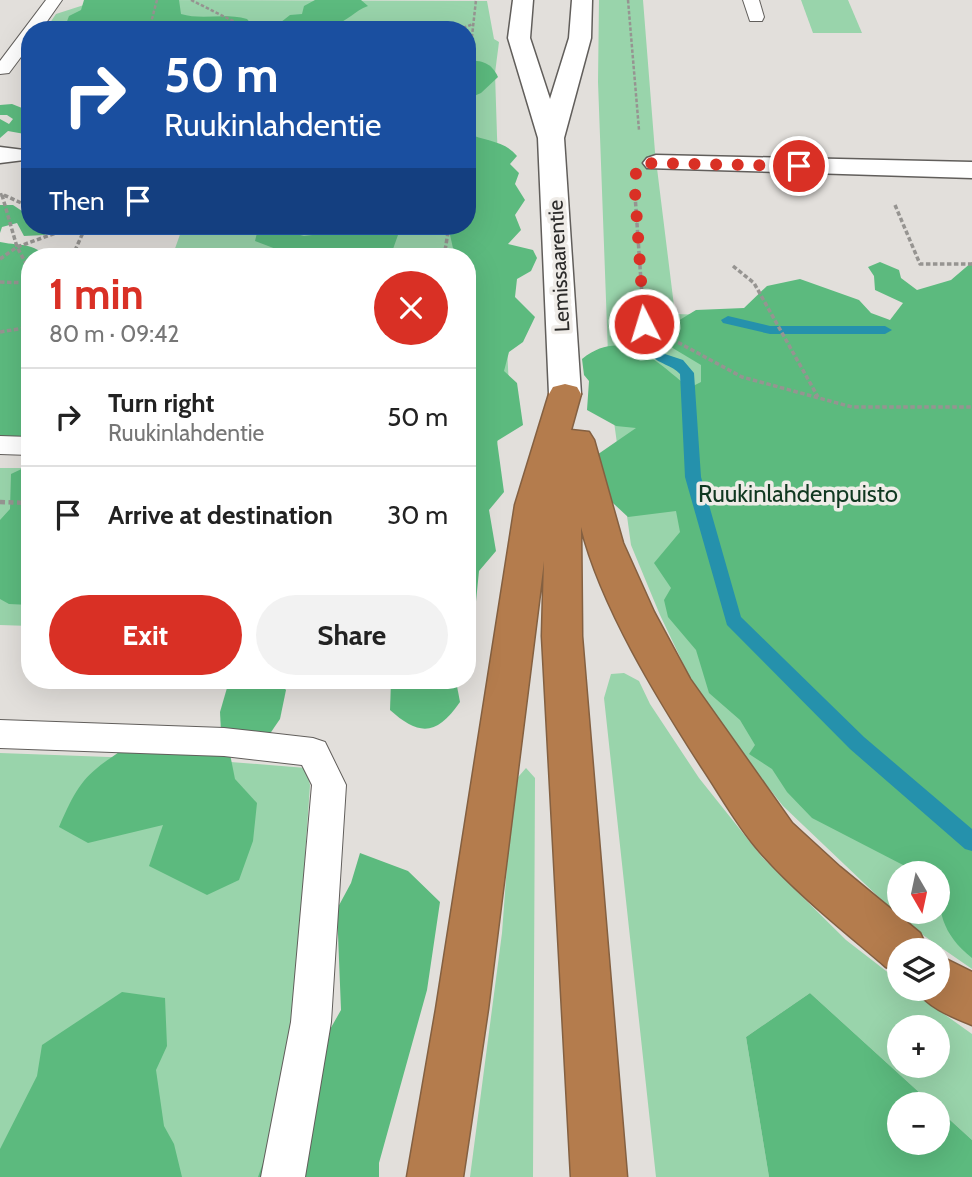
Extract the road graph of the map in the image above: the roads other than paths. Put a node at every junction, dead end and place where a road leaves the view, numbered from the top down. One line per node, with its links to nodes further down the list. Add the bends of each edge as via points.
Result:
1 (54, 0): 6 (lane)
2 (523, 0): 9 (main road, Lemissaarentie, via 519,38)
3 (582, 0): 9 (main road, Lemissaarentie, via 580,38)
4 (751, 0): 5 (lane)
5 (757, 17)
6 (38, 21)
7 (21, 45): 8 (lane)
8 (3, 69)
9 (551, 138): 12 (main road, Lemissaarentie)
10 (649, 163): 11 (main road)
11 (972, 170)
12 (565, 394): 16 (highway, via 604,543 675,691 776,837); 20 (highway, via 533,505); 21 (highway, via 562,636)
13 (0, 445): 14 (lane)
14 (21, 446)
15 (0, 734): 19 (lane, via 224,742 313,752 329,785 312,1022)
16 (889, 938)
17 (950, 986): 18 (highway)
18 (972, 1000)
19 (283, 1177)
20 (435, 1177)
21 (599, 1177)

